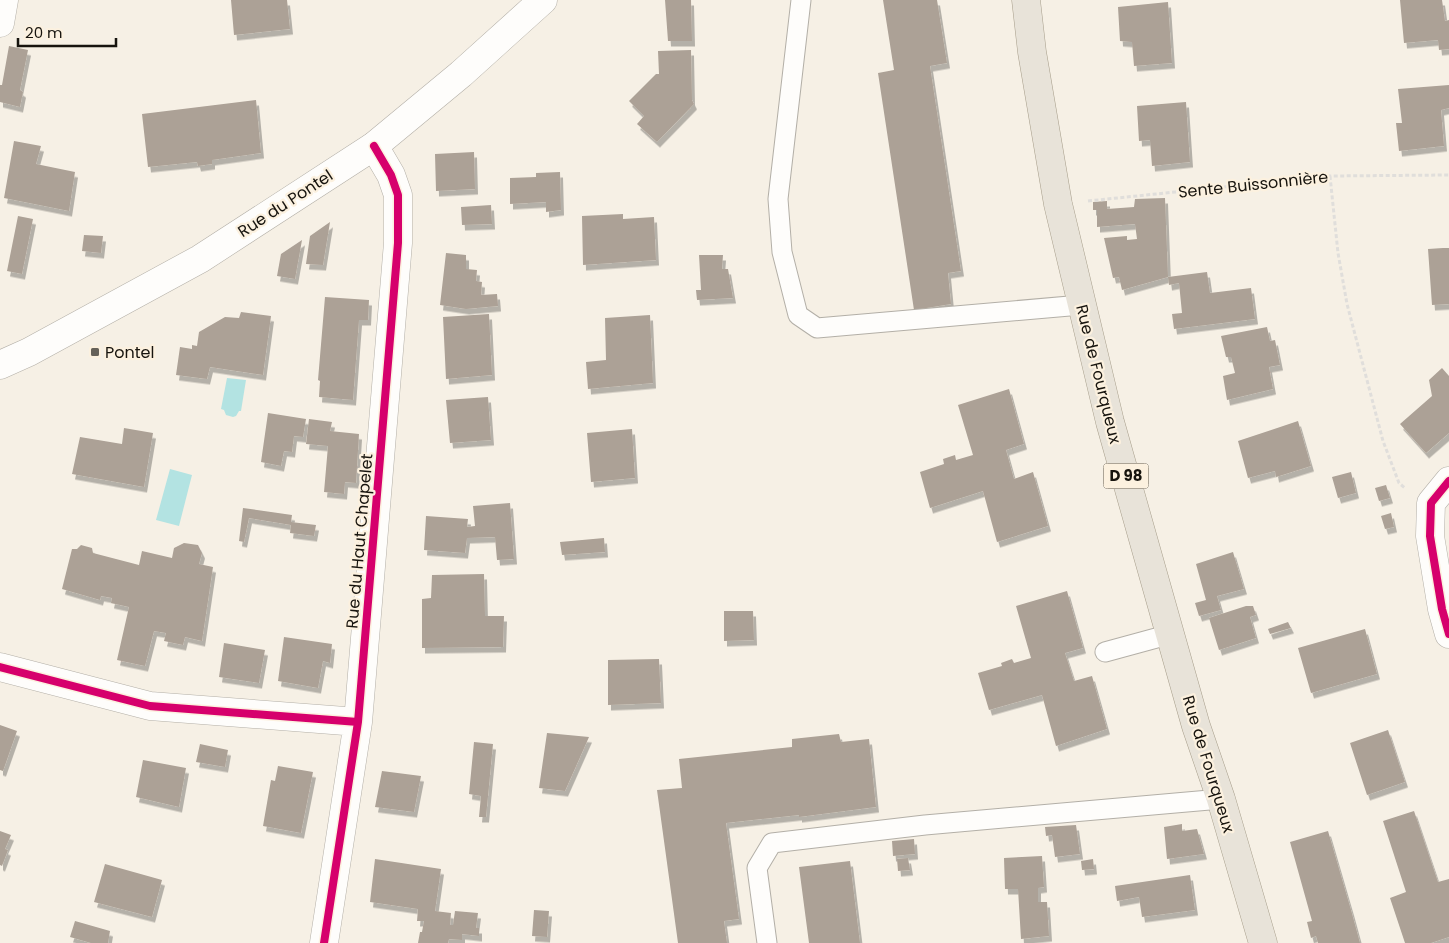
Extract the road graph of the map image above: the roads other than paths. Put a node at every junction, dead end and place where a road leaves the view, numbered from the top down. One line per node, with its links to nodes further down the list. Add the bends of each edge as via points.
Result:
1 (4, 0): 5 (street)
2 (543, 0): 6 (street, Rue du Pontel)
3 (801, 0): 7 (lane, via 778,199 782,252 798,315 817,328)
4 (1026, 0): 7 (main road, Rue de Fourqueux / D 98, via 1058,204)
5 (0, 23)
6 (374, 146): 8 (street, Rue du Pontel, via 200,259); 14 (street, Rue du Haut Chapelet, via 391,175 398,195 398,244)
7 (1081, 305): 10 (main road, Rue de Fourqueux / D 98, via 1110,422)
8 (0, 365)
9 (1449, 481): 11 (street, via 1431,503 1430,536)
10 (1171, 634): 12 (lane); 15 (main road, Rue de Fourqueux / D 98)
11 (1449, 634)
12 (1105, 652)
13 (0, 667): 14 (street, via 150,706)
14 (358, 722): 16 (street, Rue du Haut Chapelet)
15 (1220, 799): 17 (lane, via 925,825 772,843 756,868); 18 (main road, Rue de Fourqueux / D 98)
16 (324, 943)
17 (767, 943)
18 (1263, 943)

